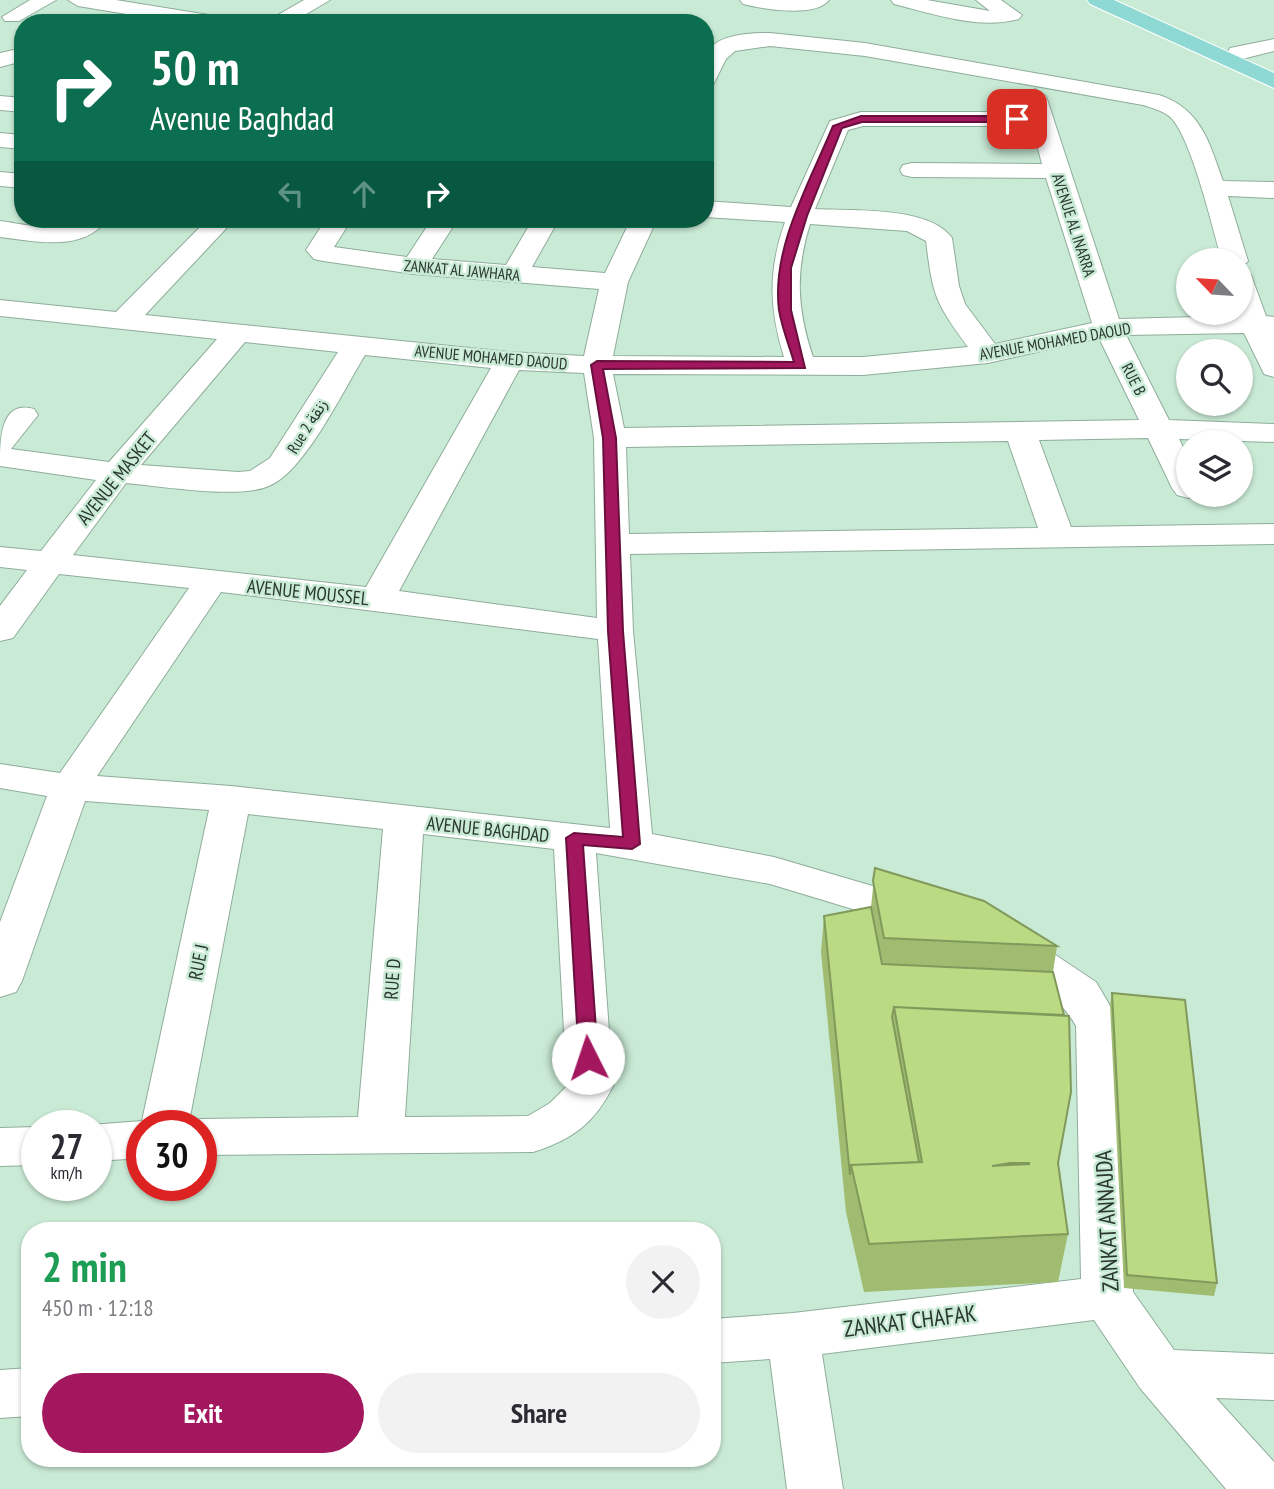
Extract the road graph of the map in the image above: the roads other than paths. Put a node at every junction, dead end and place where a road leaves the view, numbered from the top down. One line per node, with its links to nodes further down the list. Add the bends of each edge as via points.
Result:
1 (46, 0): 12 (street)
2 (78, 0): 11 (street)
3 (208, 0): 15 (street)
4 (320, 0): 16 (street)
5 (750, 0): 6 (street, via 774,6)
6 (819, 0)
7 (901, 0): 8 (street, via 984,16 1012,15)
8 (986, 0)
9 (1097, 0): 23 (main road)
10 (1121, 0): 19 (main road)
11 (120, 3): 13 (street); 14 (street)
12 (24, 14)
13 (97, 14)
14 (154, 14)
15 (183, 14)
16 (292, 14)
17 (1274, 45): 19 (street)
18 (714, 50): 20 (street, via 769,40)
19 (1238, 52): 21 (main road)
20 (912, 55): 22 (street); 24 (street)
21 (1274, 68)
22 (1031, 80): 25 (street, AVENUE AL INARRA); 28 (street, via 1143,98 1178,112)
23 (1274, 81)
24 (920, 117): 25 (street); 31 (street, via 850,120 838,126)
25 (1041, 119): 27 (street, AVENUE AL INARRA)
26 (912, 170): 27 (street)
27 (1056, 171): 47 (street, AVENUE AL INARRA)
28 (1213, 188): 29 (street); 39 (street)
29 (1274, 190)
30 (714, 210): 31 (street)
31 (802, 216): 50 (street, via 908,223 933,232 939,238 951,304); 53 (street, via 785,268 784,286 785,310)
32 (85, 228): 38 (street, via 68,235)
33 (213, 228): 45 (street)
34 (332, 228): 40 (street, ZANKAT AL JAWHARA, via 319,250)
35 (440, 228): 40 (street)
36 (541, 228): 41 (street)
37 (641, 228): 42 (street)
38 (0, 229)
39 (1231, 248)
40 (414, 266): 41 (street, ZANKAT AL JAWHARA)
41 (514, 275): 42 (street, ZANKAT AL JAWHARA)
42 (614, 282): 52 (street)
43 (1253, 304): 46 (street)
44 (0, 308): 45 (street, AVENUE MOHAMED DAOUD)
45 (125, 319): 48 (street, AVENUE MOHAMED DAOUD)
46 (1264, 325): 47 (street, AVENUE MOHAMED DAOUD); 54 (street)
47 (1108, 328): 50 (street, AVENUE MOHAMED DAOUD); 56 (street, RUE B)
48 (238, 332): 49 (street, AVENUE MOHAMED DAOUD); 63 (street, AVENUE MASKET)
49 (356, 346): 51 (street, AVENUE MOHAMED DAOUD); 63 (street, Rue 2 زنقة, via 282,464 259,479 239,482)
50 (988, 354): 53 (street, AVENUE MOHAMED DAOUD, via 863,366)
51 (509, 361): 52 (street, AVENUE MOHAMED DAOUD); 72 (street)
52 (597, 365): 53 (street, AVENUE MOHAMED DAOUD); 59 (street)
53 (801, 366)
54 (1274, 368)
55 (23, 415): 60 (street)
56 (1159, 429): 57 (street); 58 (street); 62 (street, RUE B)
57 (1021, 433): 59 (street); 67 (street)
58 (1274, 433)
59 (610, 438): 68 (street)
60 (0, 443)
61 (0, 457): 63 (street)
62 (1176, 464)
63 (117, 473): 70 (street, AVENUE MASKET)
64 (1198, 507): 66 (street)
65 (1274, 534): 66 (street)
66 (1212, 536): 67 (street)
67 (1058, 537): 68 (street)
68 (611, 544): 74 (street)
69 (0, 557): 70 (street, AVENUE MOUSSEL)
70 (49, 562): 71 (street, AVENUE MOUSSEL); 73 (street, AVENUE MASKET)
71 (210, 583): 72 (street, AVENUE MOUSSEL); 76 (street)
72 (377, 599): 74 (street, AVENUE MOUSSEL)
73 (0, 630)
74 (615, 631): 80 (street)
75 (0, 776): 76 (street, AVENUE BAGHDAD)
76 (70, 787): 77 (street, AVENUE BAGHDAD); 81 (street)
77 (231, 799): 78 (street, AVENUE BAGHDAD); 84 (street, RUE J)
78 (404, 820): 79 (street, AVENUE BAGHDAD); 86 (street, RUE D)
79 (574, 838): 80 (street, AVENUE BAGHDAD); 86 (street, via 590,1086 582,1104 561,1122 533,1134)
80 (632, 844): 83 (street, AVENUE BAGHDAD, via 841,888 965,932 1036,963 1080,993)
81 (8, 938): 82 (street)
82 (0, 981)
83 (1099, 1026): 89 (street, ZANKAT ANNAJDA)
84 (168, 1110)
85 (217, 1137): 86 (street)
86 (380, 1137)
87 (21, 1146): 88 (street)
88 (0, 1147)
89 (1107, 1297): 90 (street, ZANKAT CHAFAK); 92 (street, ZANKAT ANNAJDA)
90 (793, 1335): 91 (street, ZANKAT CHAFAK); 96 (street)
91 (721, 1340)
92 (1159, 1372): 93 (street); 97 (street, ZANKAT ANNAJDA)
93 (1274, 1377)
94 (21, 1393): 95 (street)
95 (0, 1394)
96 (816, 1489)
97 (1262, 1489)

